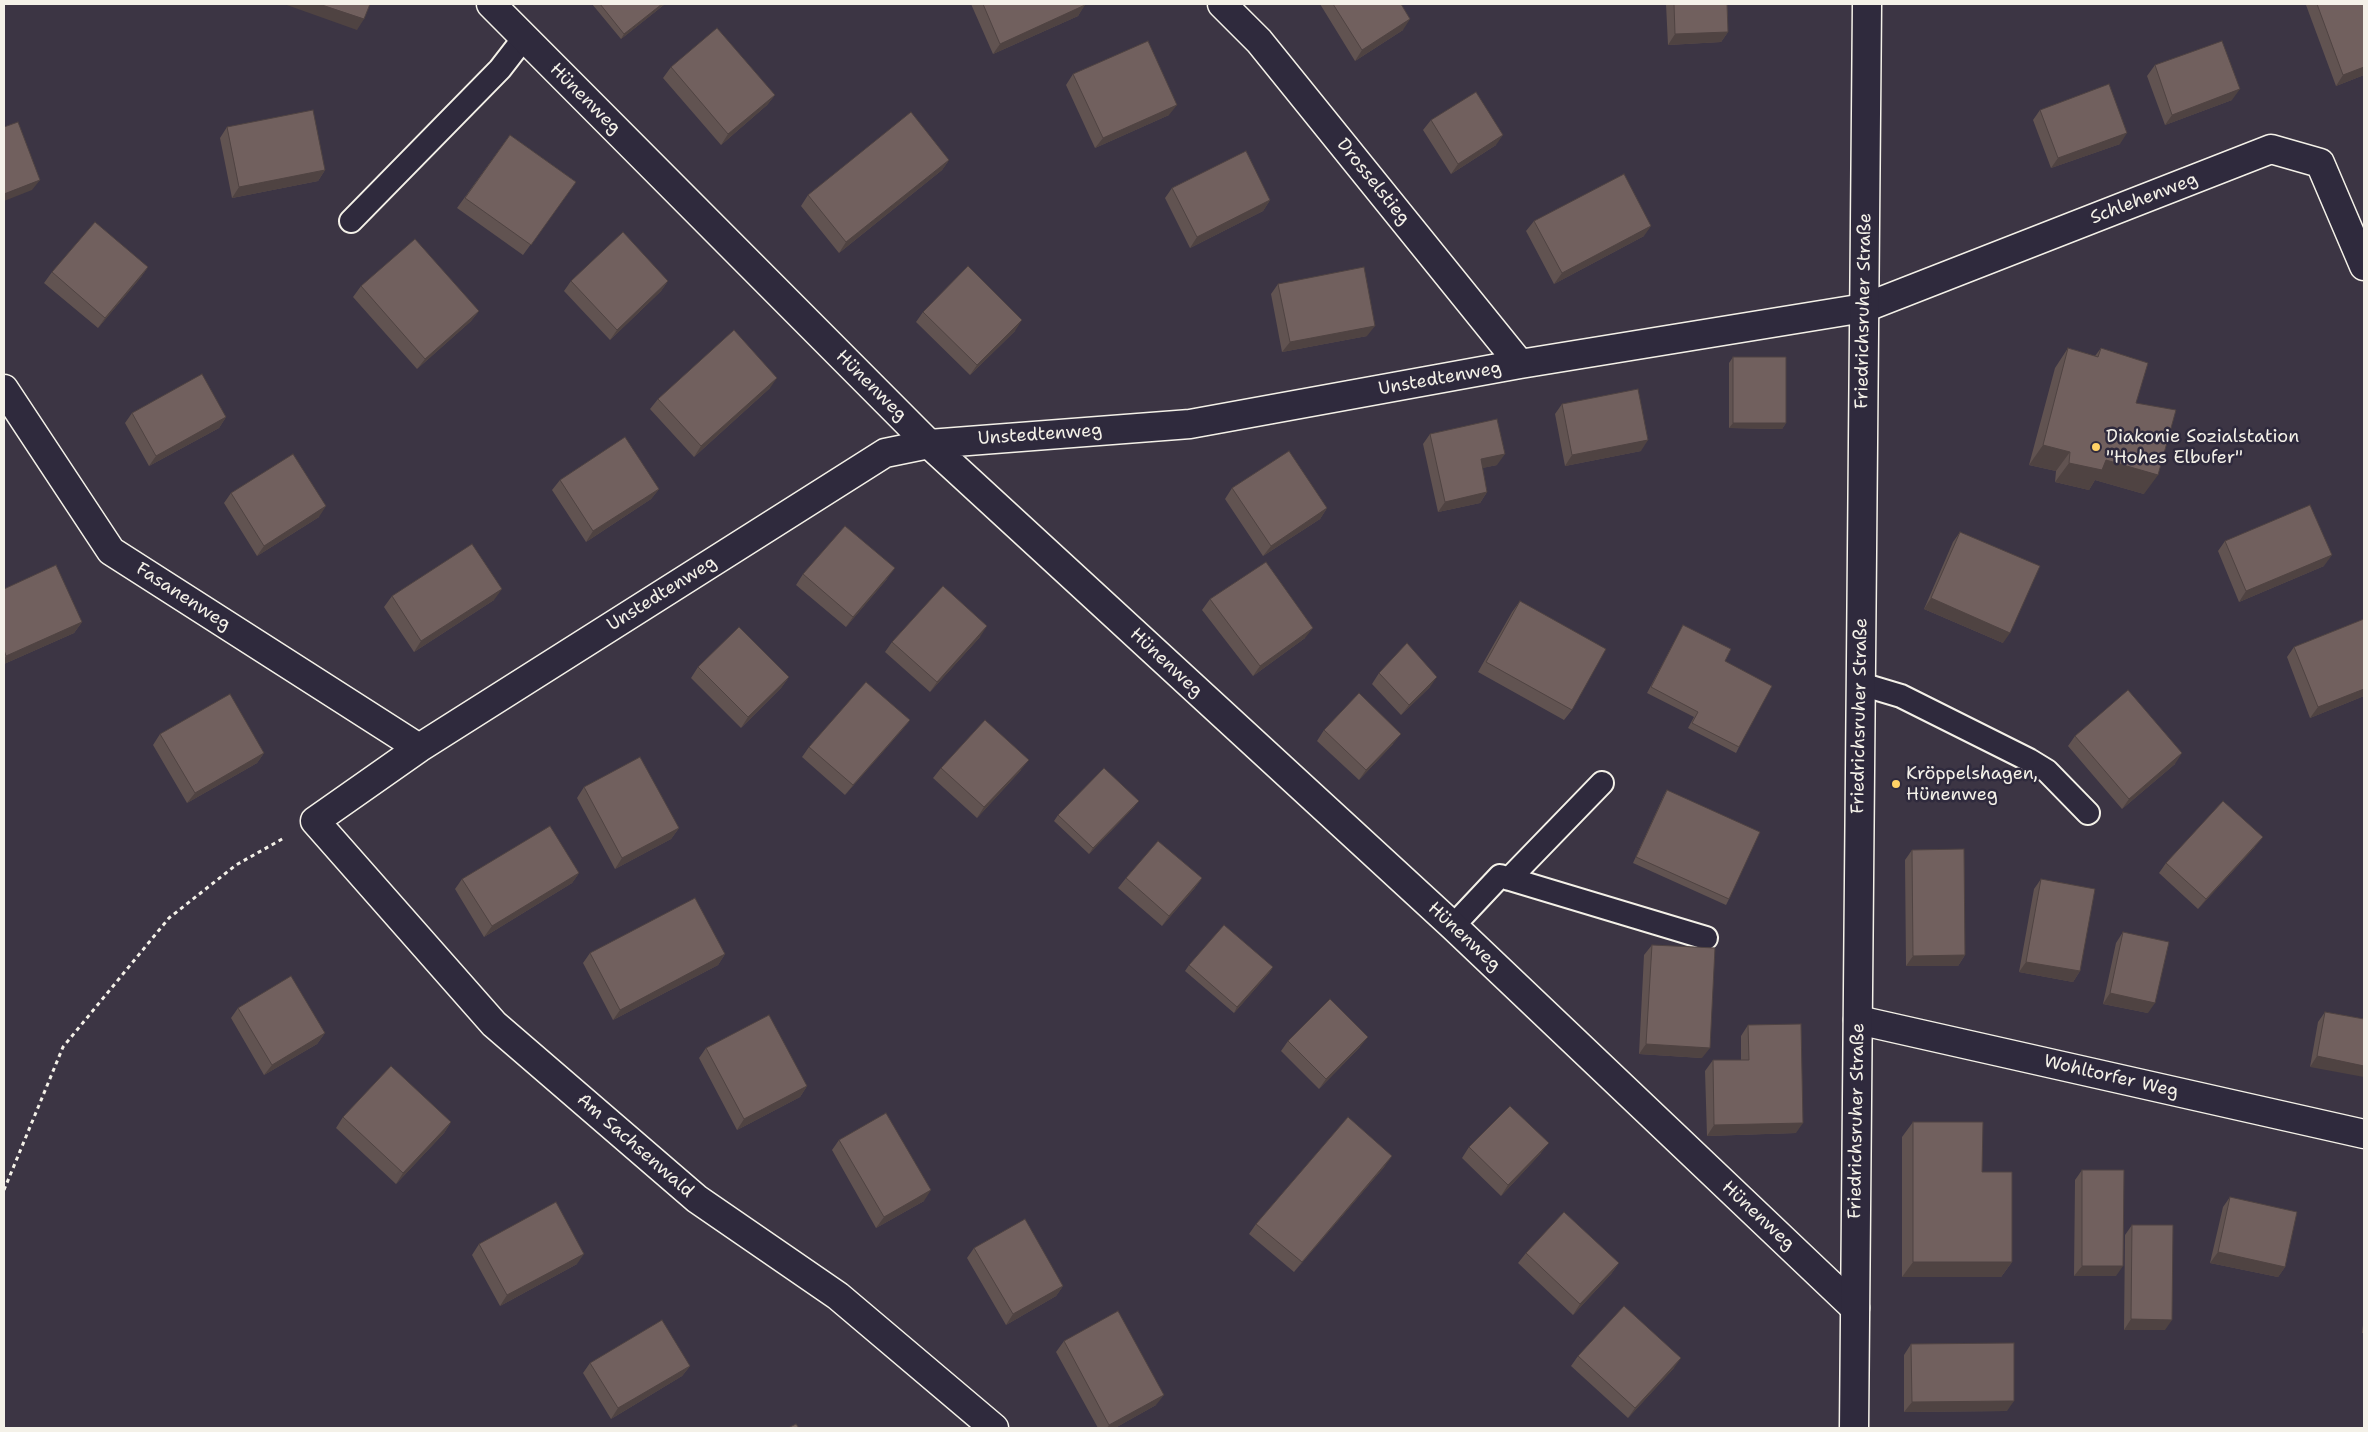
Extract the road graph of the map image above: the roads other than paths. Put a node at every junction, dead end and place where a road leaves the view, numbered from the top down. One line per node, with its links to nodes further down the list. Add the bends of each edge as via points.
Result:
1 (491, 4): 4 (street, Hünenweg)
2 (1222, 4): 8 (street, Drosselstieg, via 1259,41)
3 (1867, 4): 7 (street, Friedrichsruher Straße)
4 (524, 38): 5 (lane, via 500,69); 10 (street, Hünenweg)
5 (351, 221)
6 (2364, 266): 7 (street, Schlehenweg, via 2320,163 2271,149)
7 (1864, 308): 8 (street, Unstedtenweg); 11 (street, Friedrichsruher Straße)
8 (1520, 364): 10 (street, Unstedtenweg, via 1190,424)
9 (4, 389): 12 (street, Fasanenweg, via 111,550)
10 (929, 444): 12 (street, Unstedtenweg, via 885,452); 17 (street, Hünenweg)
11 (1861, 684): 14 (lane, via 1901,696 2029,760 2047,771); 19 (street, Friedrichsruher Straße)
12 (419, 748): 15 (street, Unstedtenweg)
13 (1602, 783): 16 (lane)
14 (2088, 813)
15 (315, 821): 22 (street, Am Sachsenwald, via 494,1024 697,1199 838,1296)
16 (1509, 879): 17 (lane, via 1500,876); 18 (lane)
17 (1452, 926): 21 (street, Hünenweg)
18 (1706, 938)
19 (1858, 1020): 20 (street, Wohltorfer Weg); 21 (street, Friedrichsruher Straße)
20 (2364, 1134)
21 (1855, 1308): 23 (street, Friedrichsruher Straße)
22 (994, 1428)
23 (1854, 1428)

